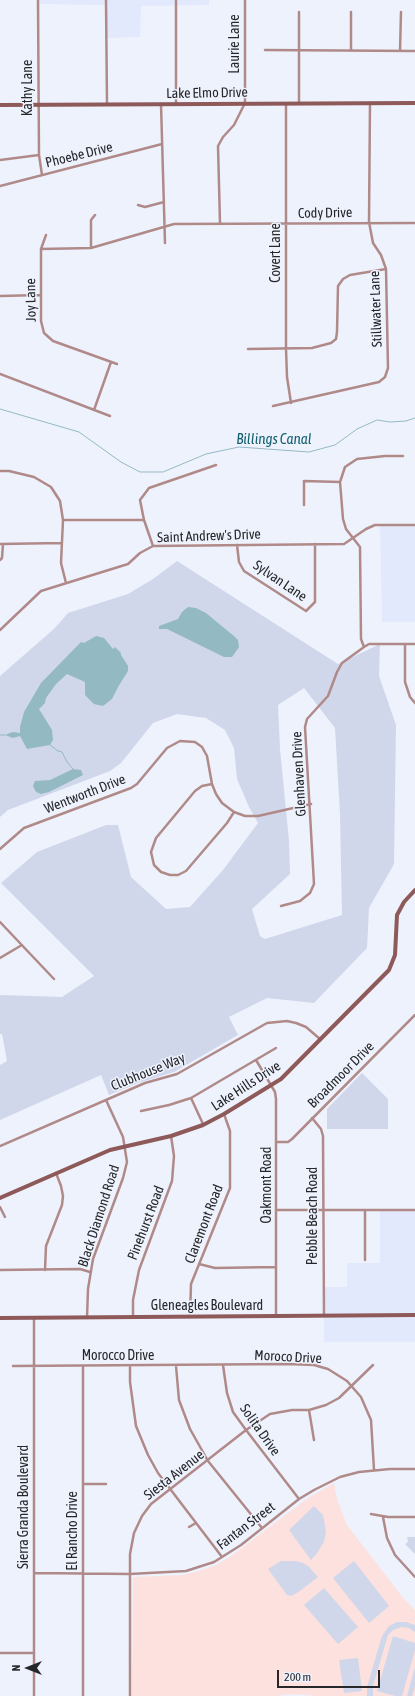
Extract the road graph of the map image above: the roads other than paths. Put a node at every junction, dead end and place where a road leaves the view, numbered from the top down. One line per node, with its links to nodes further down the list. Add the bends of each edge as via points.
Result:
1 (38, 0): 22 (street, Kathy Lane)
2 (106, 0): 18 (street)
3 (176, 0): 20 (street)
4 (245, 0): 13 (street, Laurie Lane)
5 (299, 12): 9 (street)
6 (351, 12): 10 (street)
7 (400, 12): 11 (street)
8 (265, 50): 9 (street)
9 (300, 50): 10 (street); 15 (street)
10 (351, 50): 11 (street)
11 (400, 51): 12 (street)
12 (415, 51)
13 (245, 103): 14 (street, Lake Elmo Drive); 20 (street, Lake Elmo Drive); 32 (street, Laurie Lane, via 234,125 218,146)
14 (286, 103): 15 (street, Lake Elmo Drive); 34 (street, Covert Lane)
15 (299, 103): 16 (street, Lake Elmo Drive)
16 (370, 103): 17 (street, Lake Elmo Drive); 31 (street, Stillwater Lane)
17 (415, 103)
18 (107, 104): 19 (street, Lake Elmo Drive); 22 (street, Lake Elmo Drive)
19 (161, 104): 20 (street, Lake Elmo Drive); 23 (street)
20 (176, 104)
21 (0, 105): 22 (street, Lake Elmo Drive)
22 (38, 105): 24 (street, Kathy Lane)
23 (162, 144): 26 (street, Phoebe Drive); 28 (street)
24 (39, 155): 25 (street); 26 (street, Kathy Lane)
25 (0, 160)
26 (42, 175): 27 (street, Phoebe Drive)
27 (0, 186)
28 (164, 202): 29 (street, via 145,207); 35 (street)
29 (138, 205)
30 (95, 215): 38 (street, via 91,220)
31 (369, 222): 33 (street, Cody Drive); 34 (street, Cody Drive); 40 (street, Stillwater Lane, via 373,243)
32 (220, 223): 34 (street, Cody Drive); 35 (street, Cody Drive, via 174,224)
33 (415, 223)
34 (286, 224): 44 (street, Covert Lane)
35 (165, 227): 37 (street); 38 (street, Cody Drive)
36 (46, 235): 39 (street, Joy Lane)
37 (165, 243)
38 (91, 248): 39 (street, Cody Drive)
39 (41, 250): 41 (street, Joy Lane)
40 (386, 269): 44 (street, via 350,275 342,279 338,286 336,339 332,343 318,347); 48 (street, Stillwater Lane, via 388,368 385,377 379,382)
41 (41, 295): 42 (street); 45 (street, Joy Lane, via 42,328 49,338)
42 (0, 296)
43 (248, 349): 44 (street)
44 (286, 349): 48 (street, Covert Lane)
45 (112, 362): 46 (street, Joy Lane); 50 (street)
46 (117, 364)
47 (0, 374): 50 (street)
48 (291, 403): 49 (street, Stillwater Lane)
49 (273, 406)
50 (94, 410): 51 (street)
51 (110, 416)
52 (403, 456): 55 (street, via 357,459 345,467)
53 (216, 464): 58 (street, via 149,488 140,500)
54 (0, 471): 57 (street, via 34,477 51,487 60,501)
55 (340, 482): 56 (street, via 304,481); 60 (street, via 343,519 346,529)
56 (304, 506)
57 (63, 520): 58 (street); 61 (street)
58 (144, 520): 65 (street)
59 (415, 524): 60 (street, Saint Andrew's Drive, via 375,526)
60 (354, 538): 63 (street, Saint Andrew's Drive, via 344,544); 71 (street, via 360,547 361,639)
61 (62, 543): 62 (street); 67 (street, via 61,563)
62 (1, 544): 66 (street)
63 (315, 544): 64 (street, Saint Andrew's Drive); 64 (street, Sylvan Lane, via 315,602 306,611 244,571)
64 (237, 545): 65 (street, Saint Andrew's Drive)
65 (153, 546): 67 (street, Saint Andrew's Drive, via 128,564)
66 (0, 560)
67 (66, 583): 68 (street, Saint Andrew's Drive, via 41,591)
68 (0, 630)
69 (405, 644): 70 (street, Glenhaven Drive); 71 (street, Glenhaven Drive, via 369,644); 72 (street, via 405,682)
70 (415, 644)
71 (364, 647): 74 (street, Glenhaven Drive, via 342,663 328,696 307,719)
72 (415, 703)
73 (212, 784): 75 (street, Wentworth Drive, via 220,801); 75 (street, via 195,791 156,838 151,852 154,865 161,872 170,875 186,871 228,823); 76 (street, Wentworth Drive, via 207,756 202,747 195,742 180,741 167,748 131,788 24,828)
74 (311, 804): 75 (street, Wentworth Drive, via 258,816 245,816); 78 (street, Glenhaven Drive, via 314,884 310,893 300,901)
75 (234, 812)
76 (0, 849)
77 (415, 890): 84 (street, Lake Hills Drive, via 404,902 398,915 392,965)
78 (281, 906)
79 (0, 922): 80 (street)
80 (22, 945): 81 (street); 82 (street)
81 (0, 958)
82 (54, 979)
83 (415, 1015): 92 (street, Broadmoor Drive)
84 (321, 1040): 87 (street, Lake Hills Drive); 89 (street, Clubhouse Way, via 306,1027 287,1021 267,1022 177,1074 145,1083)
85 (276, 1048): 86 (street)
86 (256, 1060): 87 (street, Oakmont Road); 88 (street)
87 (271, 1086): 91 (street, Lake Hills Drive); 95 (street, Oakmont Road, via 276,1099)
88 (191, 1098): 90 (street, via 169,1106); 93 (street)
89 (106, 1100): 96 (street, Clubhouse Way); 97 (street, Black Diamond Road)
90 (141, 1111)
91 (224, 1114): 93 (street, Lake Hills Drive); 107 (street, Claremont Road, via 230,1131 230,1188)
92 (312, 1118): 95 (street, Broadmoor Drive, via 288,1142); 102 (street, Pebble Beach Road, via 323,1136)
93 (204, 1125): 94 (street, Lake Hills Drive)
94 (171, 1136): 97 (street, Lake Hills Drive); 116 (street, Pinehurst Road, via 174,1156 172,1181 139,1270 133,1300)
95 (277, 1142): 101 (street, Oakmont Road)
96 (0, 1146)
97 (125, 1146): 98 (street, Lake Hills Drive); 111 (street, Black Diamond Road, via 126,1169)
98 (56, 1173): 99 (street, Lake Hills Drive); 110 (street, via 63,1196 62,1205 46,1246)
99 (0, 1198)
100 (0, 1207): 105 (street)
101 (276, 1210): 102 (street); 108 (street, Oakmont Road)
102 (323, 1210): 104 (street); 114 (street, Pebble Beach Road)
103 (415, 1210): 104 (street)
104 (365, 1211): 106 (street)
105 (5, 1218)
106 (365, 1260)
107 (199, 1264): 108 (street, via 215,1268); 117 (street, Claremont Road, via 191,1284)
108 (276, 1267): 113 (street, Oakmont Road)
109 (0, 1270): 110 (street)
110 (45, 1270): 111 (street, via 80,1269)
111 (90, 1272): 119 (street, Black Diamond Road)
112 (415, 1315): 114 (street, Gleneagles Boulevard)
113 (276, 1316): 114 (street, Gleneagles Boulevard); 117 (street, Gleneagles Boulevard)
114 (324, 1316)
115 (34, 1317): 118 (street, Gleneagles Boulevard); 119 (street, Gleneagles Boulevard); 123 (street, Sierra Granda Boulevard)
116 (133, 1317): 117 (street, Gleneagles Boulevard); 119 (street, Gleneagles Boulevard)
117 (190, 1317)
118 (0, 1318)
119 (87, 1318)
120 (223, 1365): 126 (street, Morocco Drive); 127 (street, Moroco Drive, via 314,1365 328,1369); 129 (street, Solita Drive, via 233,1412)
121 (372, 1365): 127 (street, Siesta Avenue)
122 (13, 1366): 123 (street, Morocco Drive)
123 (34, 1366): 124 (street, Morocco Drive); 145 (street, Sierra Granda Boulevard)
124 (83, 1366): 125 (street, Morocco Drive); 134 (street, El Rancho Drive)
125 (130, 1366): 126 (street, Morocco Drive); 136 (street, via 136,1426 148,1455)
126 (176, 1366): 131 (street, via 179,1400 190,1429)
127 (351, 1386): 128 (street, Siesta Avenue, via 333,1402); 133 (street, Moroco Drive, via 361,1397 371,1420)
128 (309, 1410): 129 (street, Siesta Avenue, via 270,1414); 130 (street)
129 (246, 1430): 131 (street, Siesta Avenue); 137 (street, Solita Drive)
130 (314, 1440)
131 (208, 1461): 136 (street, Siesta Avenue); 143 (street)
132 (415, 1469): 133 (street, Fantan Street)
133 (374, 1470): 137 (street, Fantan Street, via 340,1477)
134 (83, 1484): 135 (street); 146 (street, El Rancho Drive)
135 (106, 1484)
136 (170, 1489): 141 (street); 147 (street, Siesta Avenue, via 151,1504 142,1516 134,1533)
137 (299, 1499): 143 (street, Fantan Street)
138 (371, 1514): 139 (street)
139 (383, 1517): 140 (street); 148 (street, via 394,1555)
140 (415, 1517)
141 (196, 1522): 142 (street); 144 (street)
142 (189, 1527)
143 (262, 1528): 144 (street, Fantan Street)
144 (222, 1557): 147 (street, Fantan Street, via 186,1571)
145 (34, 1573): 146 (street, Fantan Street); 150 (street, Sierra Granda Boulevard)
146 (84, 1574): 147 (street, Fantan Street); 152 (street, El Rancho Drive)
147 (130, 1574): 153 (street, Siesta Avenue)
148 (415, 1577)
149 (0, 1653): 150 (street)
150 (34, 1653): 151 (street, Sierra Granda Boulevard)
151 (34, 1696)
152 (83, 1696)
153 (130, 1696)

